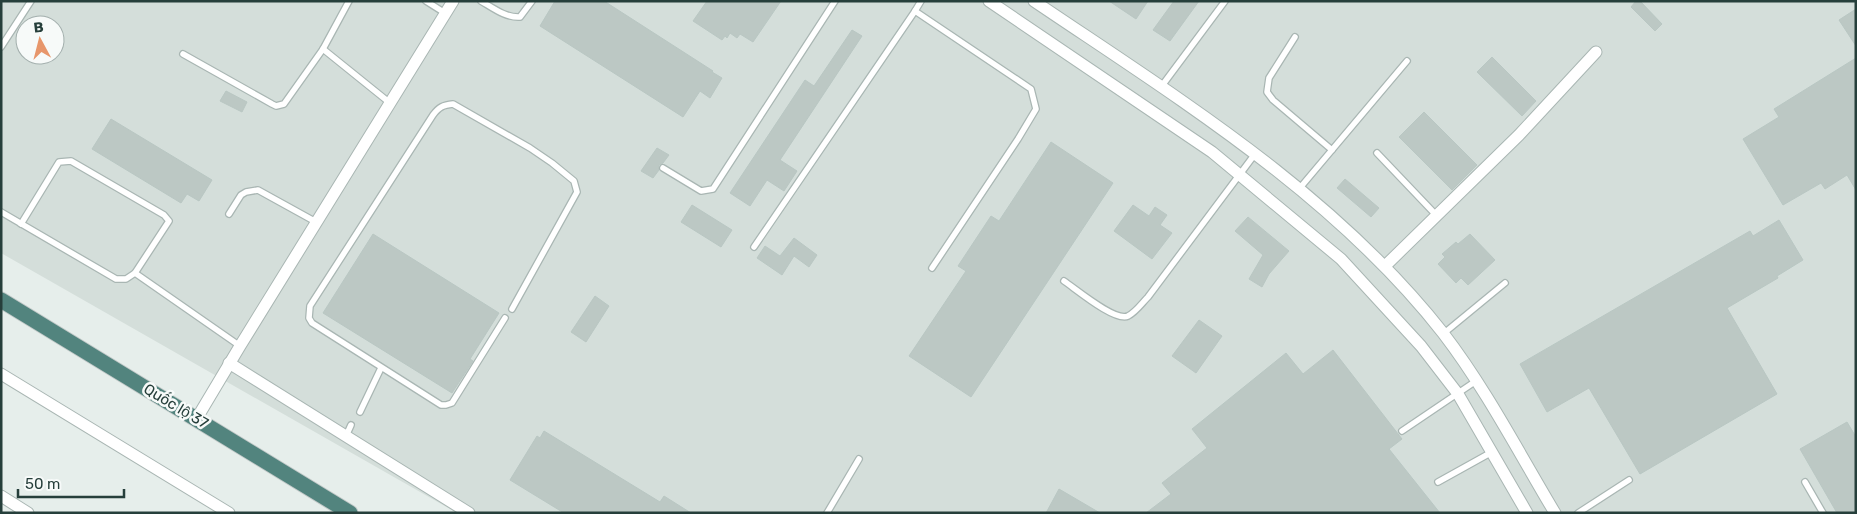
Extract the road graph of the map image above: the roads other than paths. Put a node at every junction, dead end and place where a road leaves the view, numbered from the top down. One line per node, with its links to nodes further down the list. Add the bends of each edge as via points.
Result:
1 (30, 1): 15 (lane)
2 (349, 1): 16 (lane)
3 (426, 1): 13 (lane)
4 (453, 1): 13 (street)
5 (481, 1): 6 (lane, via 515,17 520,17)
6 (532, 1)
7 (835, 1): 25 (lane, via 713,189 702,191)
8 (921, 1): 12 (lane)
9 (989, 1): 26 (street, via 1212,152)
10 (1034, 1): 20 (street)
11 (1225, 1): 20 (lane)
12 (915, 11): 33 (lane); 35 (lane, via 1031,89 1036,109)
13 (445, 13): 21 (street)
14 (1295, 37): 22 (lane, via 1268,78 1267,92)
15 (1, 47)
16 (323, 49): 18 (lane, via 284,104 276,106); 21 (lane)
17 (1596, 52): 30 (street, via 1519,135)
18 (183, 54)
19 (1407, 61): 22 (lane)
20 (1161, 87): 24 (street)
21 (390, 103): 31 (street)
22 (1332, 150): 27 (lane)
23 (1377, 153): 30 (lane)
24 (1255, 154): 26 (lane); 27 (street)
25 (663, 168)
26 (1239, 175): 37 (lane, via 1148,297 1127,317 1120,318); 48 (street, via 1341,259 1421,346)
27 (1299, 189): 34 (street)
28 (1, 212): 32 (lane)
29 (229, 214): 31 (lane, via 241,195 258,190)
30 (1436, 216): 34 (street)
31 (316, 222): 43 (street)
32 (21, 224): 36 (lane, via 116,279 126,279); 36 (lane, via 59,162 71,161 164,215 169,221)
33 (754, 247)
34 (1385, 266): 42 (street)
35 (932, 268)
36 (135, 273): 43 (lane)
37 (1064, 281)
38 (1505, 283): 42 (lane)
39 (1, 300): 50 (highway, Quốc lộ 37)
40 (512, 308): 45 (lane, via 577,192 574,181 530,148 453,104 445,105 433,115 309,311 312,323)
41 (505, 318): 45 (lane, via 449,405 442,405)
42 (1443, 334): 47 (street)
43 (240, 346): 44 (street)
44 (230, 362): 50 (street); 61 (street, via 349,430)
45 (381, 368): 49 (lane)
46 (1, 374): 58 (street)
47 (1476, 381): 48 (lane); 64 (street)
48 (1458, 394): 51 (lane); 52 (street)
49 (360, 412)
50 (197, 418): 60 (highway, Quốc lộ 37)
51 (1402, 431)
52 (1492, 452): 55 (lane); 63 (street)
53 (860, 459): 62 (lane)
54 (1630, 480): 65 (lane)
55 (1438, 482)
56 (1805, 482): 66 (lane)
57 (1, 496): 59 (street)
58 (223, 511)
59 (28, 513)
60 (350, 513)
61 (469, 513)
62 (826, 513)
63 (1527, 513)
64 (1555, 513)
65 (1578, 513)
66 (1823, 513)

